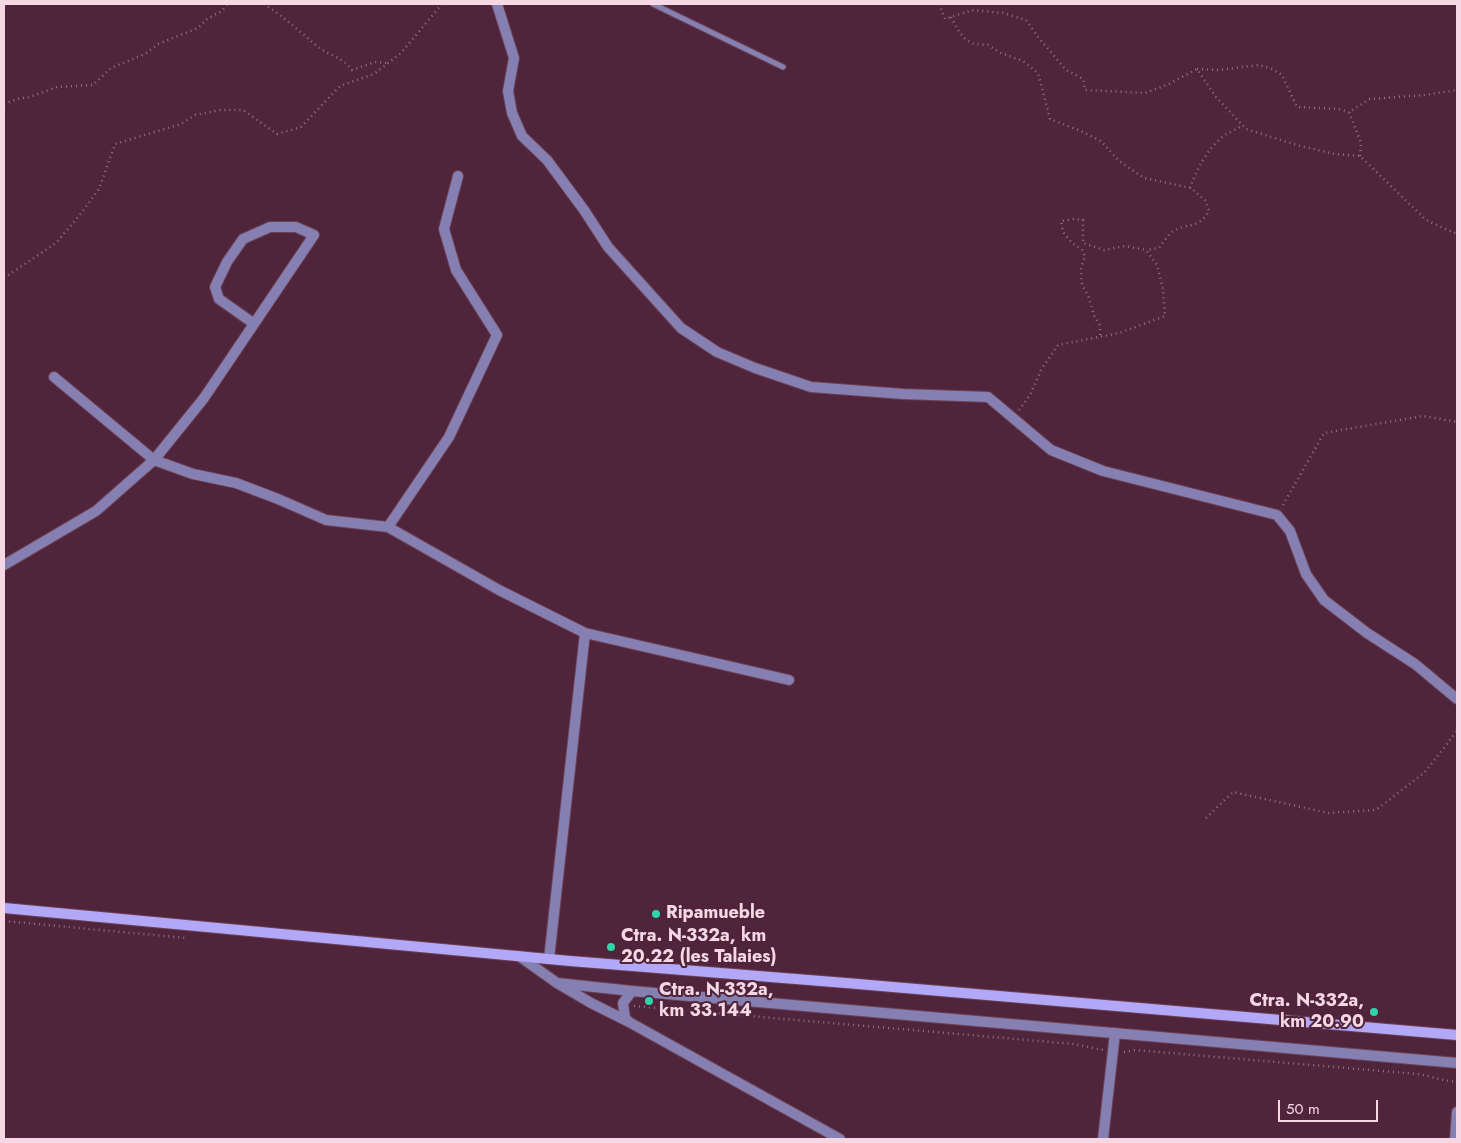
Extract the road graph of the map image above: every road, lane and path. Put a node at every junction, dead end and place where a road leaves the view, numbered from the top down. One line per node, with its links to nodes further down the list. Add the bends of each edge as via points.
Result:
1 (227, 4): 12 (path, via 198,28 111,68 94,85 57,87)
2 (264, 4): 8 (path, via 317,46 346,62 352,70 376,62)
3 (442, 4): 8 (path, via 401,53)
4 (497, 4): 24 (street, via 514,58 508,91 512,113 522,136 547,160 608,247 681,328 717,352 811,387 988,397)
5 (653, 4): 9 (lane)
6 (939, 4): 7 (path, via 945,18)
7 (951, 17): 10 (path, via 972,10 1003,13 1026,20 1066,70 1083,79 1085,90 1145,93); 17 (path, via 969,41 988,45 1023,60 1038,73 1050,119 1101,141 1119,161 1144,178)
8 (388, 63): 20 (path, via 374,74 340,86 301,127 277,134 243,110 221,110 196,115 181,124 115,144 99,189 56,244)
9 (783, 66)
10 (1198, 69): 13 (path, via 1259,65 1282,75 1297,107); 14 (path, via 1216,97)
11 (1457, 90): 13 (path, via 1370,99)
12 (4, 104)
13 (1349, 112): 15 (path, via 1361,143)
14 (1243, 126): 15 (path, via 1300,146); 17 (path, via 1223,136 1211,149)
15 (1360, 156): 18 (path, via 1426,220)
16 (458, 176): 28 (street, via 444,229 456,270 497,335 449,437)
17 (1190, 188): 19 (path, via 1206,201 1209,211 1206,218 1198,224 1172,232 1160,248)
18 (1457, 234)
19 (1146, 250): 22 (path, via 1125,246 1104,250 1083,243 1083,220 1061,221 1063,232 1085,256 1082,285 1100,325); 24 (path, via 1157,265 1165,316 1120,333 1058,345)
20 (4, 278)
21 (253, 324): 21 (street, via 219,299 215,287 243,239 270,228 296,227 314,235); 26 (street, via 204,398)
22 (1100, 338)
23 (54, 377): 26 (street)
24 (1014, 417): 27 (street, via 1051,450 1103,470)
25 (1457, 422): 27 (path, via 1423,416 1324,433)
26 (154, 460): 28 (street, via 193,474 236,483 326,520); 29 (street, via 96,511)
27 (1277, 515): 32 (street, via 1290,531 1306,574 1324,600)
28 (388, 527): 30 (street, via 499,590)
29 (4, 565)
30 (585, 633): 31 (street); 37 (street)
31 (789, 680)
32 (1457, 698)
33 (1457, 730): 34 (path, via 1425,772 1376,810 1328,813 1233,792)
34 (1206, 818)
35 (4, 908): 36 (main road)
36 (519, 956): 37 (main road); 38 (street)
37 (549, 959): 43 (main road)
38 (557, 983): 39 (street); 41 (street)
39 (632, 991): 40 (street); 42 (street)
40 (623, 1005): 41 (street); 44 (path, via 1074,1044)
41 (629, 1022): 48 (street)
42 (1115, 1033): 44 (street); 45 (street)
43 (1457, 1035)
44 (1113, 1051): 46 (path, via 1135,1050 1417,1074); 49 (street)
45 (1457, 1063)
46 (1457, 1082)
47 (1457, 1112): 50 (street)
48 (840, 1139)
49 (1104, 1139)
50 (1455, 1139)

